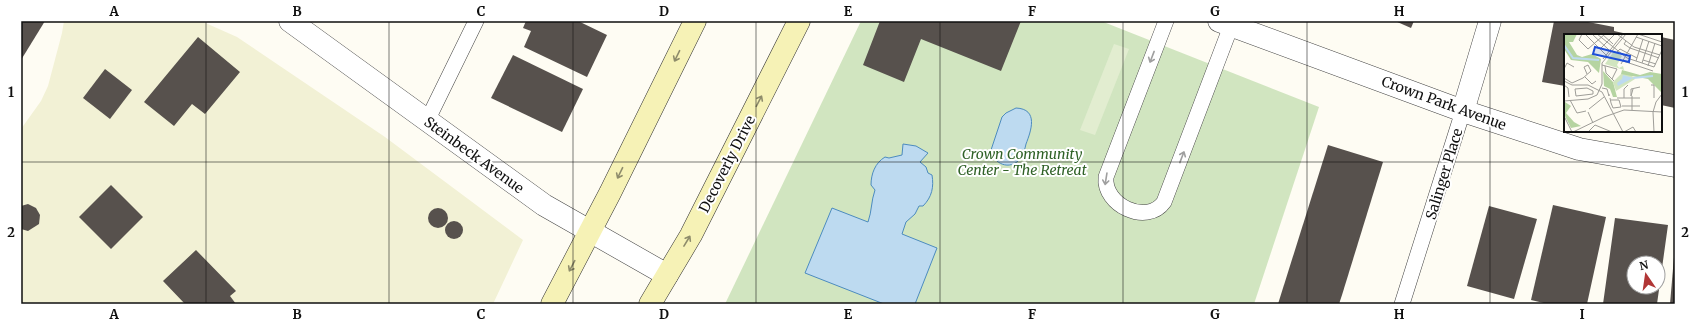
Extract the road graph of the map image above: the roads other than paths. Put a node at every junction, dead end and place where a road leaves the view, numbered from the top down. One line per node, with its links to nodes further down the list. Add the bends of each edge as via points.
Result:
1 (290, 21): 9 (street, Steinbeck Avenue)
2 (476, 21): 9 (lane)
3 (694, 21): 11 (street, one-way to 11)
4 (799, 21): 12 (street, Decoverly Drive, one-way to 4, via 691,235)
5 (1166, 21): 7 (lane, one-way to 7, via 1106,177 1107,191 1111,198 1116,203 1138,212 1153,211 1164,202)
6 (1490, 21): 8 (street, Salinger Place)
7 (1225, 23): 8 (street, Crown Park Avenue)
8 (1463, 111): 10 (street, Crown Park Avenue, via 1579,149); 15 (lane, Salinger Place)
9 (427, 121): 11 (street, Steinbeck Avenue, via 544,205)
10 (1675, 166)
11 (590, 232): 12 (street, Steinbeck Avenue); 13 (street, one-way to 13)
12 (667, 275): 14 (street, Decoverly Drive)
13 (552, 304)
14 (650, 304)
15 (1402, 304)

